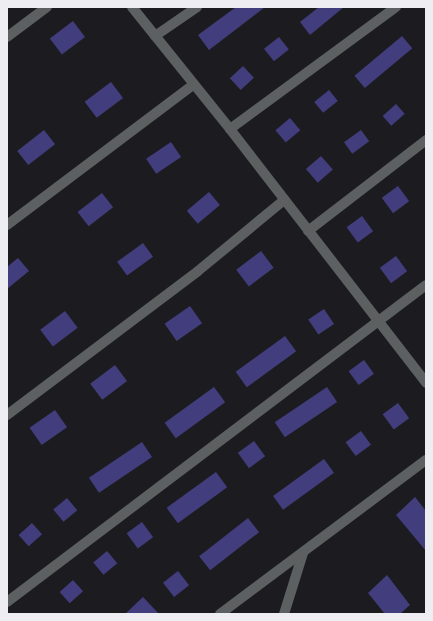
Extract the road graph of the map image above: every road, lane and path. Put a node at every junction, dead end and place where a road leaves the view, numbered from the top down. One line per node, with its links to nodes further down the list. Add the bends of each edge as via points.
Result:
1 (47, 7): 6 (lane)
2 (132, 7): 5 (lane)
3 (197, 7): 5 (lane)
4 (396, 7): 8 (lane)
5 (155, 36): 7 (lane)
6 (7, 37)
7 (194, 84): 8 (lane); 11 (lane)
8 (230, 129): 10 (lane)
9 (426, 140): 12 (lane)
10 (284, 200): 12 (lane); 16 (lane, via 198,271)
11 (7, 225)
12 (308, 231): 14 (lane)
13 (426, 285): 14 (lane)
14 (377, 321): 15 (lane); 19 (lane)
15 (426, 383)
16 (7, 415)
17 (426, 460): 18 (lane)
18 (303, 553): 20 (lane); 21 (lane)
19 (7, 602)
20 (220, 614)
21 (284, 614)

